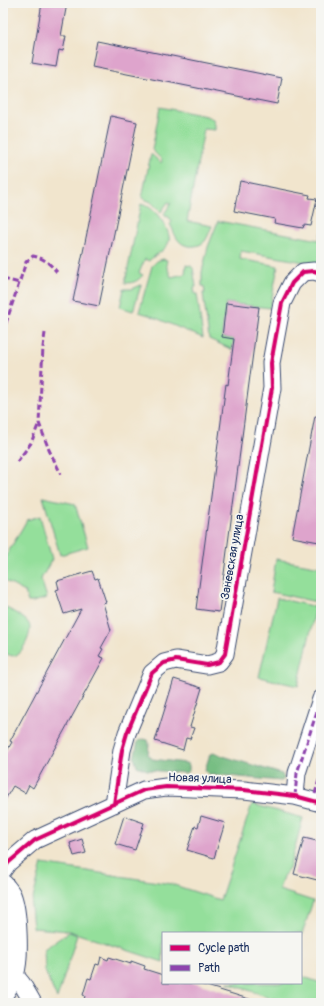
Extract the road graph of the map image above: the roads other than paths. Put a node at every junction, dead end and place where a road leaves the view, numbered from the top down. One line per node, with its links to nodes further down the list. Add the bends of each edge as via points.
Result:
1 (321, 273): 5 (street, Заневская улица, via 303,272 292,283 282,303 271,363 272,388 225,654 219,662 207,665 176,660 164,663 152,673 122,750)
2 (321, 699): 3 (street, via 297,773)
3 (295, 796): 4 (street, Новая улица); 5 (street, Новая улица, via 244,790 166,787 144,790)
4 (321, 803)
5 (114, 804): 6 (street, Новая улица, via 35,840)
6 (3, 870)
7 (3, 886): 8 (street, via 10,897 13,912 16,943)
8 (13, 973): 9 (street); 10 (street)
9 (3, 992)
10 (33, 1003)

